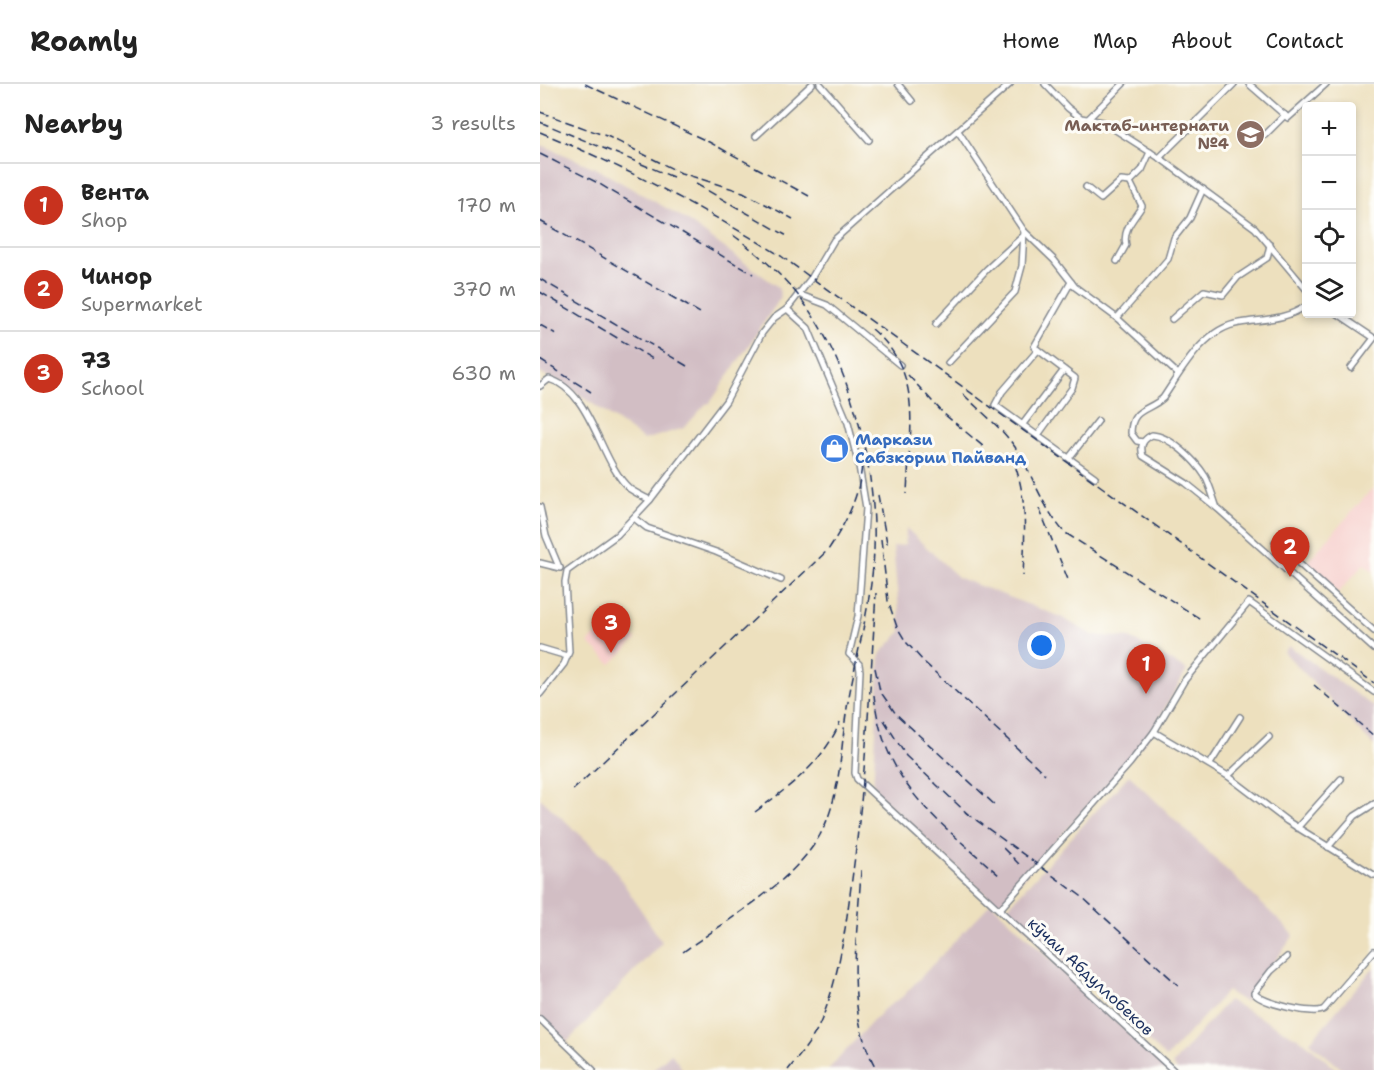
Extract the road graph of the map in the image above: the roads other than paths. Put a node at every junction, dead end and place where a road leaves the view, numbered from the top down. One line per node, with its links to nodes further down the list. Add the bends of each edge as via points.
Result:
1 (812, 84): 15 (street)
2 (820, 84): 16 (street)
3 (898, 84): 10 (street)
4 (1010, 84): 13 (street)
5 (1045, 84): 12 (street, via 1068,108)
6 (1123, 84): 12 (street)
7 (1234, 84): 18 (street)
8 (1249, 84): 11 (street)
9 (1326, 84): 11 (street, via 1288,118)
10 (912, 101)
11 (1285, 115): 14 (street)
12 (1087, 120): 17 (street, via 1103,122)
13 (958, 130): 22 (street); 27 (street, via 834,240)
14 (1265, 135)
15 (756, 136)
16 (868, 140)
17 (1149, 152): 18 (street); 19 (street, via 1142,170)
18 (1159, 158): 21 (street)
19 (1130, 182): 20 (street, via 1121,181 1101,199); 24 (street, via 1142,206 1132,218 1124,239 1126,245)
20 (1086, 187)
21 (1203, 189): 23 (street, via 1255,228); 30 (street, via 1190,218 1174,238 1168,259)
22 (1023, 234): 25 (street, via 1054,260); 33 (street); 35 (street, via 1022,266 1014,292)
23 (1270, 245): 26 (street); 32 (street, via 1266,258 1238,277 1223,295 1204,291)
24 (1117, 261)
25 (1071, 282): 30 (street); 34 (street, via 1034,347)
26 (1302, 284)
27 (798, 294): 29 (street); 36 (street, via 827,305)
28 (1302, 308): 39 (street, via 1286,317 1228,326 1203,344)
29 (787, 309): 47 (street, via 762,333 726,401); 74 (street, кӯчаи Абдуллобеков, via 808,328 848,423 866,508 858,616 849,648 860,671 857,779)
30 (1117, 318): 39 (street)
31 (1344, 318): 37 (street, via 1374,338)
32 (1172, 319)
33 (936, 324)
34 (1038, 350): 38 (street); 42 (street, via 995,405)
35 (948, 363)
36 (900, 365)
37 (1351, 368)
38 (1064, 370): 42 (street); 43 (street, via 1075,378 1072,388)
39 (1178, 374): 44 (street, via 1156,405 1134,417 1131,432 1137,441)
40 (540, 386): 47 (street, via 549,380 567,389 597,429 610,461 630,488)
41 (1098, 421): 45 (street)
42 (1023, 424): 43 (street)
43 (1038, 435): 45 (street)
44 (1143, 442): 49 (street, via 1143,456); 49 (street, via 1152,435 1168,440 1200,468)
45 (1069, 458): 46 (street)
46 (1095, 477)
47 (650, 500): 50 (street)
48 (540, 507): 53 (street)
49 (1217, 508): 57 (street)
50 (634, 518): 54 (street, via 617,535); 55 (street, via 647,528)
51 (1275, 542): 56 (street)
52 (540, 563): 53 (street)
53 (558, 567): 54 (street)
54 (567, 570): 61 (street)
55 (781, 580)
56 (1374, 631)
57 (1365, 641): 58 (street); 60 (street)
58 (1374, 643)
59 (540, 648): 61 (street)
60 (1374, 649)
61 (567, 656): 63 (street)
62 (1374, 692): 65 (street, via 1249,602 1184,681)
63 (540, 694)
64 (1240, 717): 67 (street)
65 (1154, 732): 67 (street); 74 (street)
66 (1269, 737): 68 (street)
67 (1210, 764): 68 (street)
68 (1228, 776): 71 (street)
69 (1341, 779): 71 (street)
70 (1374, 804): 72 (street, via 1355,816)
71 (1298, 828): 72 (street)
72 (1328, 847): 73 (street)
73 (1374, 875)
74 (1000, 909): 79 (street, кӯчаи Абдуллобеков)
75 (1374, 951): 76 (street, via 1324,1009 1314,1013 1262,999 1254,993)
76 (1287, 957)
77 (540, 1019): 78 (street)
78 (593, 1070)
79 (1173, 1070)

